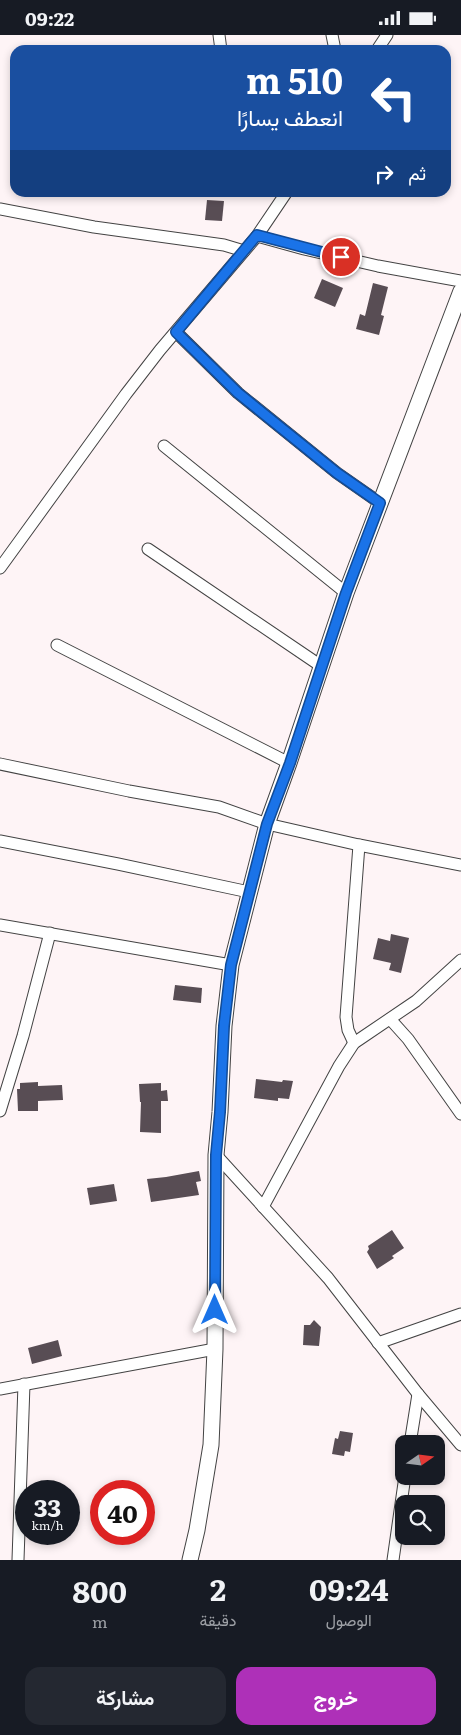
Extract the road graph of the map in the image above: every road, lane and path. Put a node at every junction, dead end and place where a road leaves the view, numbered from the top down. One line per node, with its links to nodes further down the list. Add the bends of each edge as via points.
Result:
1 (283, 197): 3 (street)
2 (0, 209): 4 (street, via 94,227 224,245)
3 (257, 235): 4 (street); 5 (street, via 378,266)
4 (244, 251): 7 (street)
5 (461, 281)
6 (461, 291): 9 (street)
7 (176, 332): 9 (street, via 238,393 337,473); 11 (street, via 126,393)
8 (164, 446): 12 (street)
9 (380, 503): 12 (street)
10 (148, 549): 14 (street)
11 (0, 568)
12 (346, 593): 14 (street)
13 (57, 645): 15 (street)
14 (321, 667): 15 (street)
15 (290, 763): 17 (street)
16 (0, 764): 17 (street, via 219,807)
17 (267, 824): 19 (street); 21 (street)
18 (0, 841): 21 (street)
19 (359, 845): 20 (street); 27 (street, via 346,1017)
20 (461, 865)
21 (249, 892): 25 (street)
22 (0, 925): 23 (street)
23 (50, 933): 25 (street); 28 (street)
24 (461, 960): 26 (street, via 416,1001)
25 (231, 965): 30 (street)
26 (390, 1019): 27 (street); 29 (street)
27 (354, 1043): 31 (street)
28 (0, 1111)
29 (461, 1114)
30 (216, 1155): 31 (street); 34 (street)
31 (263, 1207): 33 (street, via 328,1278)
32 (461, 1314): 33 (street)
33 (378, 1343): 37 (street)
34 (215, 1349): 35 (street); 41 (street, via 211,1445)
35 (24, 1384): 36 (street); 42 (street)
36 (0, 1389)
37 (418, 1394): 38 (street); 39 (street)
38 (411, 1435)
39 (461, 1445)
40 (404, 1485): 45 (street)
41 (197, 1530): 43 (street); 44 (street)
42 (18, 1560)
43 (190, 1560)
44 (196, 1560)
45 (393, 1560)

